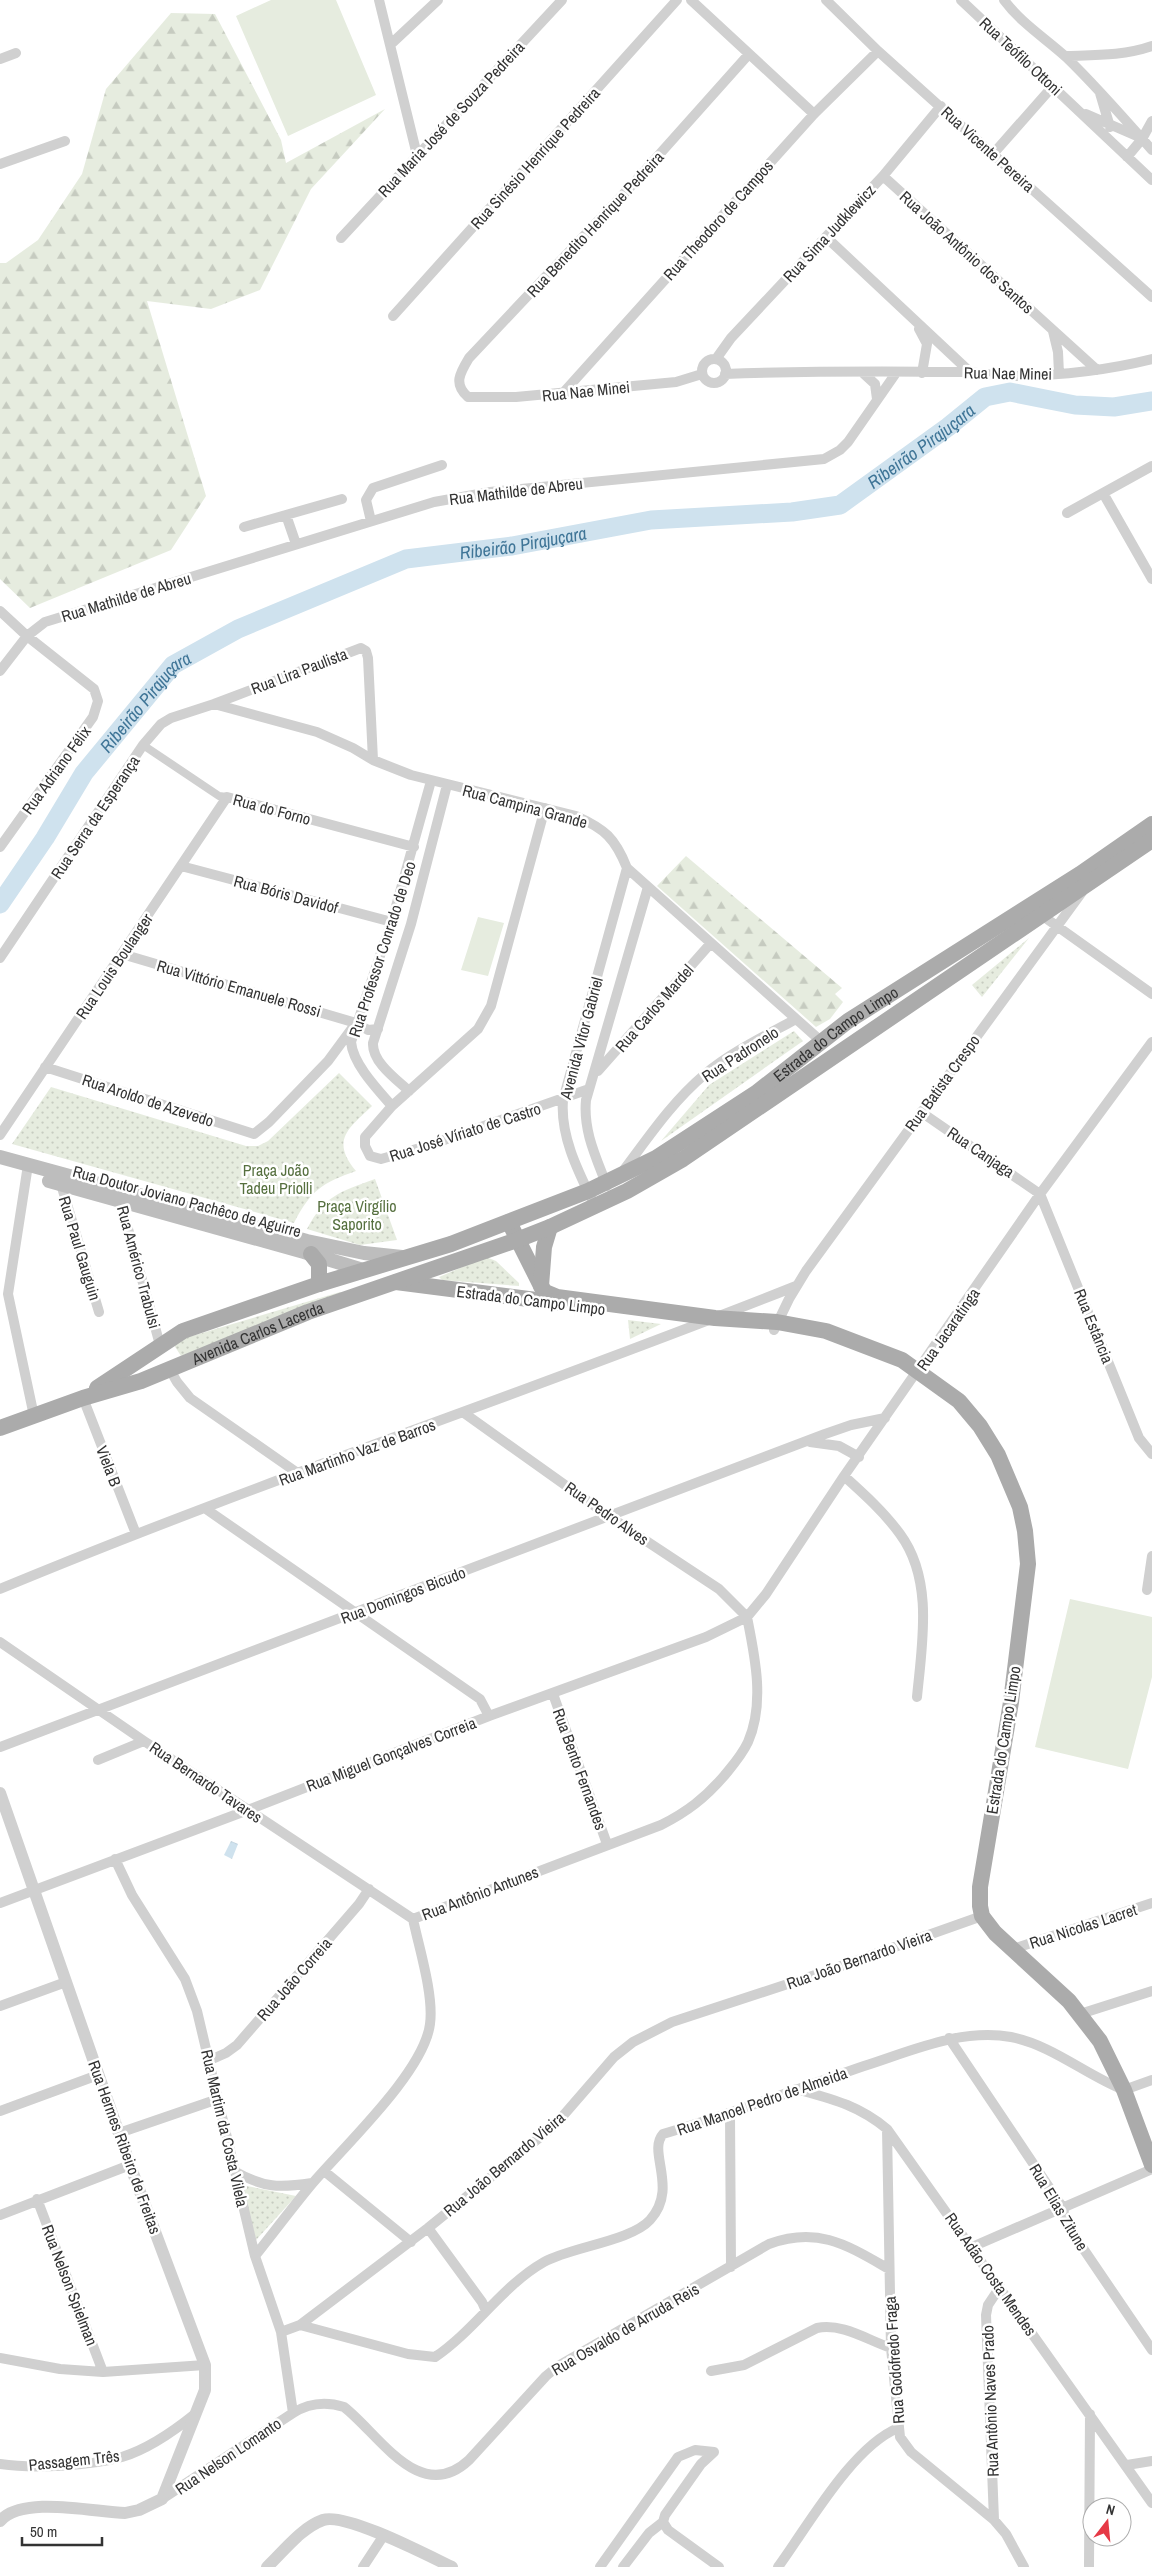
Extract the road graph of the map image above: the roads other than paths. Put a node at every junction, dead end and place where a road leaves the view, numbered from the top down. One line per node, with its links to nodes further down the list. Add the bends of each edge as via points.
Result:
1 (379, 0): 9 (street)
2 (438, 0): 9 (street)
3 (562, 0): 28 (street, Rua Maria José de Souza Pedreira)
4 (677, 0): 36 (street, Rua Sinésio Henrique Pedreira)
5 (691, 0): 13 (street)
6 (826, 0): 11 (street, Rua Vicente Pereira)
7 (961, 0): 16 (street, Rua Teófilo Ottoni)
8 (1004, 0): 14 (street, Rua Teófilo Ottoni, via 1016,15)
9 (391, 44): 28 (street)
10 (1152, 46): 14 (street, via 1113,54)
11 (878, 52): 18 (street, Rua Vicente Pereira); 20 (street, Rua Theodoro de Campos)
12 (16, 53): 15 (street)
13 (749, 54): 20 (street); 50 (street, Rua Benedito Henrique Pedreira, via 469,358 458,385)
14 (1065, 56): 17 (street, Rua Teófilo Ottoni)
15 (0, 59)
16 (1053, 86): 19 (street, Rua Teófilo Ottoni); 27 (street)
17 (1100, 92): 22 (street, Rua Teófilo Ottoni); 23 (street, Rua Teófilo Ottoni)
18 (941, 106): 27 (street, Rua Vicente Pereira); 31 (street, Rua Sima Judklewicz)
19 (1080, 112): 22 (street, Rua Teófilo Ottoni); 25 (street, Rua Teófilo Ottoni)
20 (814, 114): 49 (street, Rua Theodoro de Campos)
21 (1152, 120): 23 (street)
22 (1110, 124): 23 (street, Rua Teófilo Ottoni); 25 (street, Rua Teófilo Ottoni)
23 (1142, 139): 26 (street, Rua Teófilo Ottoni); 29 (street)
24 (65, 141): 30 (street)
25 (1116, 146): 29 (street, Rua Teófilo Ottoni)
26 (1152, 150)
27 (993, 154): 35 (street, Rua Vicente Pereira)
28 (417, 156): 34 (street, Rua Maria José de Souza Pedreira)
29 (1127, 157): 32 (street, Rua Teófilo Ottoni)
30 (0, 164)
31 (883, 176): 33 (street, Rua Sima Judklewicz); 38 (street, Rua João Antônio dos Santos)
32 (1152, 180)
33 (826, 237): 37 (street); 40 (street, Rua Sima Judklewicz, via 731,338)
34 (340, 238)
35 (1152, 297)
36 (393, 316)
37 (910, 316): 43 (street); 45 (street, via 927,344)
38 (1052, 328): 41 (street, Rua João Antônio dos Santos); 48 (street)
39 (1152, 359): 41 (street, Rua Nae Minei)
40 (716, 360): 46 (street, via 705,363); 47 (street, via 724,366)
41 (1097, 370): 48 (street, Rua Nae Minei)
42 (862, 372): 44 (street, Rua Nae Minei); 47 (street, Rua Nae Minei); 51 (street, via 875,384)
43 (970, 372): 45 (street, Rua Nae Minei); 48 (street, Rua Nae Minei, via 1004,376)
44 (896, 373): 45 (street, Rua Nae Minei); 51 (street, Rua Mathilde de Abreu)
45 (922, 373)
46 (702, 374): 47 (street, via 707,381 714,383); 49 (street, Rua Nae Minei, via 676,382)
47 (725, 374)
48 (1059, 374)
49 (563, 393): 50 (street, Rua Nae Minei)
50 (468, 398)
51 (877, 401): 58 (street, Rua Mathilde de Abreu, via 848,442 832,456 824,458 490,492 434,502)
52 (442, 465): 58 (street, via 372,488 366,500)
53 (1152, 466): 54 (street)
54 (1103, 493): 56 (street); 61 (street)
55 (342, 499): 57 (street)
56 (1067, 513)
57 (286, 515): 59 (street); 60 (street)
58 (371, 522): 60 (street, Rua Mathilde de Abreu)
59 (244, 527)
60 (296, 544): 63 (street, Rua Mathilde de Abreu, via 45,622)
61 (1152, 579)
62 (0, 611): 63 (street)
63 (27, 636): 64 (street, Rua Mathilde de Abreu); 74 (street, Rua Adriano Félix, via 94,689 98,701 93,717)
64 (0, 671)
65 (214, 704): 66 (street, Rua Serra da Esperança, via 171,718 161,724); 67 (street, Rua Campina Grande, via 317,732); 67 (street, Rua Lira Paulista, via 358,648 364,649 368,658)
66 (143, 745): 70 (street, Rua do Forno, via 219,796); 85 (street, Rua Serra da Esperança)
67 (373, 760): 68 (street, Rua Campina Grande)
68 (430, 781): 69 (street, Rua Campina Grande); 75 (street, Rua Professor Conrado de Deo)
69 (447, 785): 71 (street, Rua Campina Grande); 90 (street, Rua Professor Conrado de Deo, via 411,924)
70 (227, 797): 75 (street, Rua do Forno); 76 (street, Rua Louis Boulanger)
71 (545, 808): 77 (street, Rua Campina Grande, via 576,816 610,835); 97 (street, via 486,1019)
72 (1152, 824): 88 (main road, Estrada do Campo Limpo, via 1080,874)
73 (1152, 840): 78 (main road, Estrada do Campo Limpo)
74 (0, 847)
75 (414, 847): 81 (street, Rua Professor Conrado de Deo)
76 (181, 866): 81 (street, Rua Bóris Davidof); 84 (street, Rua Louis Boulanger)
77 (627, 868): 79 (street, Rua Campina Grande); 98 (street, Avenida Vitor Gabriel)
78 (1090, 882): 80 (main road, Estrada do Campo Limpo); 82 (street, Rua Batista Crespo)
79 (648, 887): 83 (street, Rua Campina Grande); 95 (street, Avenida Vitor Gabriel)
80 (1040, 914): 82 (street); 93 (main road, Estrada do Campo Limpo)
81 (392, 922): 89 (street, Rua Professor Conrado de Deo)
82 (1057, 925): 86 (street); 100 (street, Rua Batista Crespo)
83 (711, 943): 87 (street, Rua Campina Grande); 95 (street, Rua Carlos Mardel)
84 (122, 954): 89 (street, Rua Vittório Emanuele Rossi); 94 (street, Rua Louis Boulanger)
85 (0, 958)
86 (1152, 994)
87 (796, 1019): 91 (street, Rua Campina Grande); 102 (street, Rua Padronelo, via 704,1075)
88 (848, 1021): 91 (main road, Estrada do Campo Limpo); 93 (main road)
89 (356, 1022): 90 (street, Rua Vittório Emanuele Rossi, via 368,1030); 94 (street, Rua Aroldo de Azevedo, via 328,1061 258,1132 251,1133); 99 (street, Rua Professor Conrado de Deo, via 352,1052)
90 (378, 1029): 97 (street, Rua Professor Conrado de Deo, via 372,1050 377,1060)
91 (822, 1042): 104 (main road, Estrada do Campo Limpo, via 756,1093)
92 (1152, 1042): 110 (street, Rua Jacaratinga)
93 (830, 1060): 108 (main road, Estrada do Campo Limpo, via 683,1158)
94 (45, 1067): 101 (street, Rua Louis Boulanger)
95 (595, 1073): 96 (street, Avenida Vitor Gabriel)
96 (589, 1090): 98 (street, Rua José Víriato de Castro); 108 (street, Avenida Vitor Gabriel, via 584,1117 586,1132)
97 (409, 1091): 99 (street)
98 (563, 1100): 99 (street, Rua José Víriato de Castro, via 427,1146 381,1159 374,1158 365,1146 365,1137); 109 (street, Avenida Vitor Gabriel, via 565,1134)
99 (392, 1106)
100 (921, 1112): 110 (street, Rua Canjaga); 124 (street, Rua Batista Crespo)
101 (0, 1135)
102 (648, 1138): 104 (street, via 644,1152); 108 (street, Rua Padronelo)
103 (0, 1157): 106 (main road, Rua Doutor Joviano Pachêco de Aguirre)
104 (646, 1164): 108 (main road, Estrada do Campo Limpo)
105 (0, 1167): 106 (main road, Rua Doutor Joviano Pachêco de Aguirre)
106 (27, 1170): 107 (main road, Rua Doutor Joviano Pachêco de Aguirre); 111 (main road, Rua Doutor Joviano Pachêco de Aguirre); 134 (street, via 8,1294)
107 (61, 1184): 111 (main road, Rua Doutor Joviano Pachêco de Aguirre); 126 (street, Rua Paul Gauguin)
108 (612, 1186): 109 (main road, Estrada do Campo Limpo); 112 (main road, Estrada do Campo Limpo)
109 (588, 1191): 112 (street, Avenida Vitor Gabriel); 113 (main road, Estrada do Campo Limpo)
110 (1040, 1194): 131 (street, Rua Jacaratinga); 138 (street, Rua Estância, via 1139,1438)
111 (119, 1196): 117 (main road, Rua Doutor Joviano Pachêco de Aguirre); 118 (main road, Rua Doutor Joviano Pachêco de Aguirre, via 307,1241 364,1253); 129 (street, Rua Américo Trabulsi)
112 (595, 1206): 114 (main road, Estrada do Campo Limpo)
113 (509, 1222): 115 (main road, Estrada do Campo Limpo); 116 (main road, Estrada do Campo Limpo)
114 (550, 1227): 115 (main road, Estrada do Campo Limpo); 123 (main road, via 544,1247)
115 (517, 1240): 120 (main road, Estrada do Campo Limpo); 123 (main road, Estrada do Campo Limpo)
116 (451, 1244): 118 (main road, Estrada do Campo Limpo); 120 (main road, via 440,1253)
117 (311, 1254): 119 (main road, Rua Doutor Joviano Pachêco de Aguirre); 122 (main road, via 319,1264)
118 (410, 1258): 119 (main road, Avenida Carlos Lacerda)
119 (363, 1270): 121 (main road, Estrada do Campo Limpo); 122 (main road, Avenida Carlos Lacerda)
120 (433, 1270): 121 (main road, Avenida Carlos Lacerda); 125 (main road)
121 (392, 1282): 125 (main road, Estrada do Campo Limpo); 130 (main road, Avenida Carlos Lacerda)
122 (319, 1284): 129 (main road, Avenida Carlos Lacerda, via 183,1331)
123 (540, 1286): 127 (main road, Estrada do Campo Limpo, via 557,1297)
124 (796, 1286): 127 (street); 128 (street, Rua Batista Crespo)
125 (444, 1289): 127 (main road, Estrada do Campo Limpo)
126 (99, 1312)
127 (709, 1320): 128 (main road, Estrada do Campo Limpo); 133 (street, Rua Martinho Vaz de Barros)
128 (776, 1326): 131 (main road, Estrada do Campo Limpo, via 851,1340)
129 (156, 1348): 130 (main road, via 151,1356 154,1363); 132 (main road, Avenida Carlos Lacerda)
130 (167, 1369): 132 (main road, Avenida Carlos Lacerda, via 141,1381); 140 (street, via 190,1398)
131 (919, 1370): 135 (street, Rua Jacaratinga); 166 (main road, Estrada do Campo Limpo, via 959,1401 980,1426 1011,1483 1025,1531 1026,1594 980,1887)
132 (83, 1398): 134 (main road, Avenida Carlos Lacerda); 144 (street, Viela B)
133 (464, 1413): 140 (street, Rua Martinho Vaz de Barros); 143 (street, Rua Pedro Alves)
134 (34, 1416): 136 (main road, Avenida Carlos Lacerda)
135 (885, 1418): 137 (street, Rua Domingos Bicudo, via 851,1425); 139 (street, Rua Jacaratinga)
136 (0, 1428)
137 (806, 1442): 139 (street, Rua Domingos Bicudo, via 839,1446); 143 (street, Rua Domingos Bicudo)
138 (1152, 1454)
139 (858, 1457): 141 (street, Rua Jacaratinga)
140 (300, 1474): 142 (street, Rua Martinho Vaz de Barros)
141 (844, 1476): 149 (street, Rua Jacaratinga, via 766,1594); 152 (street, via 878,1507 901,1535 915,1562 922,1590 923,1617)
142 (206, 1508): 144 (street, Rua Martinho Vaz de Barros); 148 (street)
143 (610, 1517): 148 (street, Rua Domingos Bicudo); 149 (street, Rua Pedro Alves, via 719,1589)
144 (136, 1534): 146 (street, Rua Martinho Vaz de Barros)
145 (1152, 1556): 147 (street)
146 (0, 1589)
147 (1147, 1590)
148 (357, 1613): 153 (street, Rua Domingos Bicudo); 154 (street, via 480,1699)
149 (747, 1617): 151 (street, Rua Miguel Gonçalves Correia, via 706,1637); 160 (street, Rua Antônio Antunes, via 757,1676 757,1698 752,1732 740,1757 709,1794 687,1812)
150 (0, 1642): 153 (street, Rua Bernardo Tavares)
151 (553, 1694): 154 (street, Rua Miguel Gonçalves Correia); 160 (street, Rua Bento Fernandes)
152 (917, 1697)
153 (97, 1709): 155 (street, Rua Bernardo Tavares); 156 (street, Rua Domingos Bicudo)
154 (489, 1716): 159 (street, Rua Miguel Gonçalves Correia)
155 (144, 1741): 157 (street); 159 (street, Rua Bernardo Tavares)
156 (0, 1747)
157 (98, 1760)
158 (1, 1796): 163 (street, Rua Hermes Ribeiro de Freitas)
159 (248, 1810): 161 (street, Rua Miguel Gonçalves Correia); 162 (street, Rua Bernardo Tavares)
160 (607, 1844): 167 (street, Rua Antônio Antunes)
161 (115, 1859): 163 (street, Rua Miguel Gonçalves Correia); 174 (street, Rua Martim da Costa Vilela, via 132,1895 185,1979)
162 (369, 1889): 167 (street, Rua Bernardo Tavares); 174 (street, Rua João Correia, via 237,2045)
163 (35, 1890): 164 (street, Rua Miguel Gonçalves Correia); 169 (street, Rua Hermes Ribeiro de Freitas)
164 (0, 1902)
165 (1152, 1903): 168 (street, Rua Nicolas Lacret)
166 (982, 1916): 168 (main road); 193 (street, Rua João Bernardo Vieira, via 649,2032 614,2057 555,2125)
167 (413, 1919): 188 (street, Rua Antônio Antunes, via 430,2003 430,2024 424,2048 409,2072)
168 (1013, 1949): 172 (main road)
169 (66, 1982): 171 (street); 175 (street, Rua Hermes Ribeiro de Freitas)
170 (1152, 1991): 172 (street)
171 (0, 2006)
172 (1080, 2014): 178 (main road, via 1100,2041)
173 (950, 2038): 177 (street, Rua Manoel Pedro de Almeida); 178 (street, Rua Manoel Pedro de Almeida, via 989,2035 1019,2040 1049,2051); 191 (street, Rua Elias Zitune)
174 (210, 2060): 179 (street, Rua Martim da Costa Vilela)
175 (98, 2075): 180 (street); 183 (street, Rua Hermes Ribeiro de Freitas)
176 (1152, 2080): 178 (street)
177 (796, 2089): 181 (street, Rua Manoel Pedro de Almeida); 182 (street, Rua Adão Costa Mendes, via 853,2106)
178 (1124, 2090): 184 (main road)
179 (218, 2098): 183 (street); 187 (street, Rua Martim da Costa Vilela)
180 (0, 2111)
181 (730, 2114): 197 (street); 200 (street, Rua Manoel Pedro de Almeida, via 660,2137 658,2150 664,2193 650,2220 629,2233 544,2262)
182 (887, 2129): 195 (street, Rua Adão Costa Mendes); 198 (street, Rua Godofredo Fraga)
183 (119, 2132): 185 (street, Rua Hermes Ribeiro de Freitas)
184 (1152, 2164)
185 (130, 2165): 190 (street); 206 (street, Rua Hermes Ribeiro de Freitas)
186 (1152, 2169): 191 (street)
187 (234, 2171): 189 (street, via 267,2186); 196 (street, Rua Martim da Costa Vilela)
188 (324, 2171): 189 (street, Rua Antônio Antunes); 194 (street)
189 (312, 2183): 196 (street, Rua Antônio Antunes)
190 (37, 2199): 192 (street); 208 (street, Rua Nelson Spielman)
191 (1063, 2208): 195 (street); 204 (street, Rua Elias Zitune, via 1074,2235)
192 (0, 2214)
193 (428, 2228): 194 (street, Rua João Bernardo Vieira); 200 (street)
194 (410, 2242): 201 (street, Rua João Bernardo Vieira)
195 (972, 2247): 199 (street, Rua Adão Costa Mendes)
196 (254, 2256): 202 (street, Rua Martim da Costa Vilela)
197 (731, 2267): 198 (street, Rua Osvaldo de Arruda Reis, via 769,2244 806,2235 840,2242); 209 (street, Rua Osvaldo de Arruda Reis, via 558,2366 458,2471 448,2475 429,2475 407,2466 344,2407 313,2404)
198 (889, 2269): 203 (street, Rua Godofredo Fraga)
199 (1000, 2287): 211 (street, Rua Adão Costa Mendes); 219 (street, Rua Antônio Naves Prado, via 988,2305 986,2315)
200 (486, 2311): 201 (street, Rua Manoel Pedro de Almeida, via 435,2357 408,2354)
201 (300, 2325): 202 (street, Rua João Bernardo Vieira)
202 (281, 2332): 209 (street, Rua Martim da Costa Vilela)
203 (891, 2348): 207 (street, via 844,2330 825,2327 744,2365); 212 (street, Rua Godofredo Fraga)
204 (1152, 2350)
205 (0, 2358): 208 (street, via 60,2369)
206 (205, 2365): 208 (street); 210 (street, Rua Hermes Ribeiro de Freitas, via 205,2390)
207 (711, 2371)
208 (103, 2372)
209 (293, 2413): 216 (street, Rua Nelson Lomanto)
210 (196, 2414): 214 (street, Passagem Três, via 170,2433 122,2457 34,2466); 216 (street, Rua Hermes Ribeiro de Freitas)
211 (1090, 2414): 215 (street, Rua Adão Costa Mendes); 230 (street)
212 (898, 2428): 219 (street, Rua Godofredo Fraga, via 903,2444 910,2452); 228 (street, via 888,2432 857,2457)
213 (1152, 2462): 215 (street)
214 (0, 2464)
215 (1127, 2465): 217 (street, Rua Adão Costa Mendes)
216 (162, 2499): 218 (street, via 125,2513 39,2508)
217 (1152, 2503)
218 (1, 2517)
219 (994, 2520): 229 (street, Rua Godofredo Fraga, via 1006,2534)
220 (663, 2522): 225 (street, via 701,2464 714,2452 695,2450 678,2457); 226 (street, via 649,2533); 227 (street, via 668,2530)
221 (384, 2535): 222 (street, via 344,2520 325,2519 299,2536); 223 (street); 224 (street)
222 (267, 2567)
223 (363, 2567)
224 (452, 2567)
225 (600, 2567)
226 (622, 2567)
227 (720, 2567)
228 (778, 2567)
229 (1024, 2567)
230 (1089, 2567)

